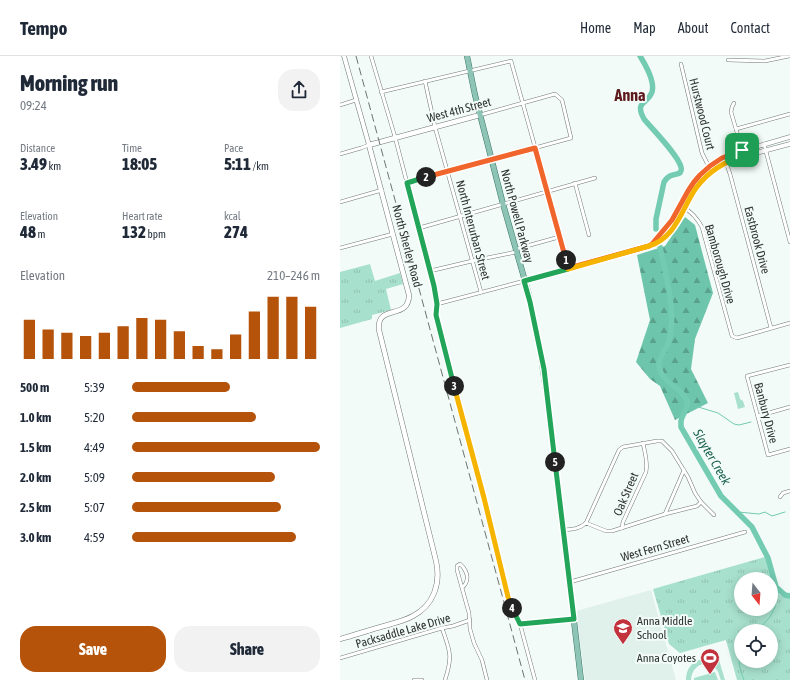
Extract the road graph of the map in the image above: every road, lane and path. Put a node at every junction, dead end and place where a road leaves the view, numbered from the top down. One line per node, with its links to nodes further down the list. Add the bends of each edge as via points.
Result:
1 (344, 56): 10 (street)
2 (371, 56): 9 (street)
3 (467, 56): 7 (main road, North Powell Parkway)
4 (789, 56): 5 (street, via 764,61)
5 (728, 60)
6 (681, 64): 31 (street, Hurstwood Court, via 702,154)
7 (470, 71): 8 (street); 11 (street, via 511,61); 15 (main road, North Powell Parkway)
8 (425, 81): 9 (street); 16 (street, North Interurban Street)
9 (382, 92): 18 (street)
10 (356, 100): 13 (street); 22 (street)
11 (523, 102): 15 (street, West 4th Street); 23 (street); 23 (street, West 4th Street, via 555,94 562,100 571,138)
12 (734, 104): 17 (street, via 731,112)
13 (340, 105)
14 (790, 114): 17 (street)
15 (480, 115): 16 (main road, West 4th Street); 29 (main road, North Powell Parkway)
16 (435, 127): 18 (main road, West 4th Street); 32 (street, North Interurban Street)
17 (736, 129): 24 (street)
18 (395, 137): 22 (main road, West 4th Street); 34 (street)
19 (790, 137): 20 (street)
20 (764, 144): 24 (street); 25 (street)
21 (790, 144): 25 (street)
22 (369, 145): 26 (street); 36 (main road, North Sherley Road)
23 (535, 148): 29 (street); 37 (street)
24 (742, 150): 27 (street); 28 (street)
25 (765, 150): 27 (street); 47 (street)
26 (340, 154)
27 (744, 156): 30 (street)
28 (722, 158): 30 (street, Eastbrook Drive); 31 (street)
29 (492, 160): 32 (street); 39 (main road, North Powell Parkway)
30 (725, 163): 41 (street, via 697,187); 58 (street, Eastbrook Drive)
31 (710, 166): 40 (street, via 694,182)
32 (448, 172): 34 (street); 42 (street, North Interurban Street)
33 (595, 178): 35 (street)
34 (407, 183): 43 (street)
35 (575, 183): 37 (street); 45 (street)
36 (382, 190): 38 (street); 44 (main road, North Sherley Road)
37 (547, 191): 39 (street); 46 (street)
38 (340, 202)
39 (503, 204): 42 (street); 50 (main road, North Powell Parkway)
40 (680, 205): 41 (street, Bamborough Drive); 48 (street, via 670,223)
41 (685, 208): 48 (street, via 667,234); 58 (street, Bamborough Drive, via 693,213 702,227 732,336 737,338)
42 (460, 216): 43 (street); 51 (street, North Interurban Street)
43 (419, 228): 53 (street)
44 (393, 234): 49 (street); 80 (main road, North Sherley Road, via 409,300 404,308 382,317 379,320 379,327 437,564 438,579 432,598 421,611 410,617)
45 (589, 235)
46 (559, 237): 50 (street); 52 (street)
47 (790, 242)
48 (649, 246): 52 (street)
49 (340, 248)
50 (516, 250): 51 (street); 54 (main road, North Powell Parkway)
51 (472, 261): 53 (street); 55 (street, North Interurban Street)
52 (569, 268): 54 (street)
53 (430, 271): 56 (street)
54 (524, 281): 55 (street); 72 (main road, North Powell Parkway, via 532,308 544,374)
55 (481, 292): 56 (street)
56 (437, 304): 78 (street, via 436,315 440,333 508,597)
57 (790, 323): 58 (street)
58 (771, 328)
59 (790, 365): 61 (street, Banbury Drive, via 747,376)
60 (790, 407): 61 (street)
61 (758, 416): 63 (street, Banbury Drive, via 768,455)
62 (643, 443): 64 (street, via 662,441); 70 (street, via 619,450); 71 (street, Oak Street, via 647,460 646,472)
63 (790, 449)
64 (684, 470): 67 (street); 68 (street)
65 (790, 491): 66 (street)
66 (780, 497)
67 (701, 502): 68 (street, via 697,506); 69 (street)
68 (664, 514): 71 (street)
69 (714, 515)
70 (586, 523): 71 (street, via 612,531); 72 (street, via 576,529)
71 (622, 528)
72 (564, 530): 74 (main road, North Powell Parkway)
73 (745, 532): 74 (street, West Fern Street)
74 (570, 582): 76 (main road, North Powell Parkway)
75 (462, 588): 75 (street, via 457,568 460,564 463,565 467,578); 77 (street)
76 (574, 619): 78 (street); 87 (main road, North Powell Parkway)
77 (470, 620): 79 (street, Packsaddle Lake Drive); 85 (street, via 470,629)
78 (520, 624): 86 (street)
79 (442, 628): 81 (street, Packsaddle Lake Drive); 84 (street, via 450,654 450,668)
80 (340, 639)
81 (340, 658)
82 (414, 680): 83 (street)
83 (422, 680)
84 (446, 680)
85 (487, 680)
86 (535, 680)
87 (581, 680)

